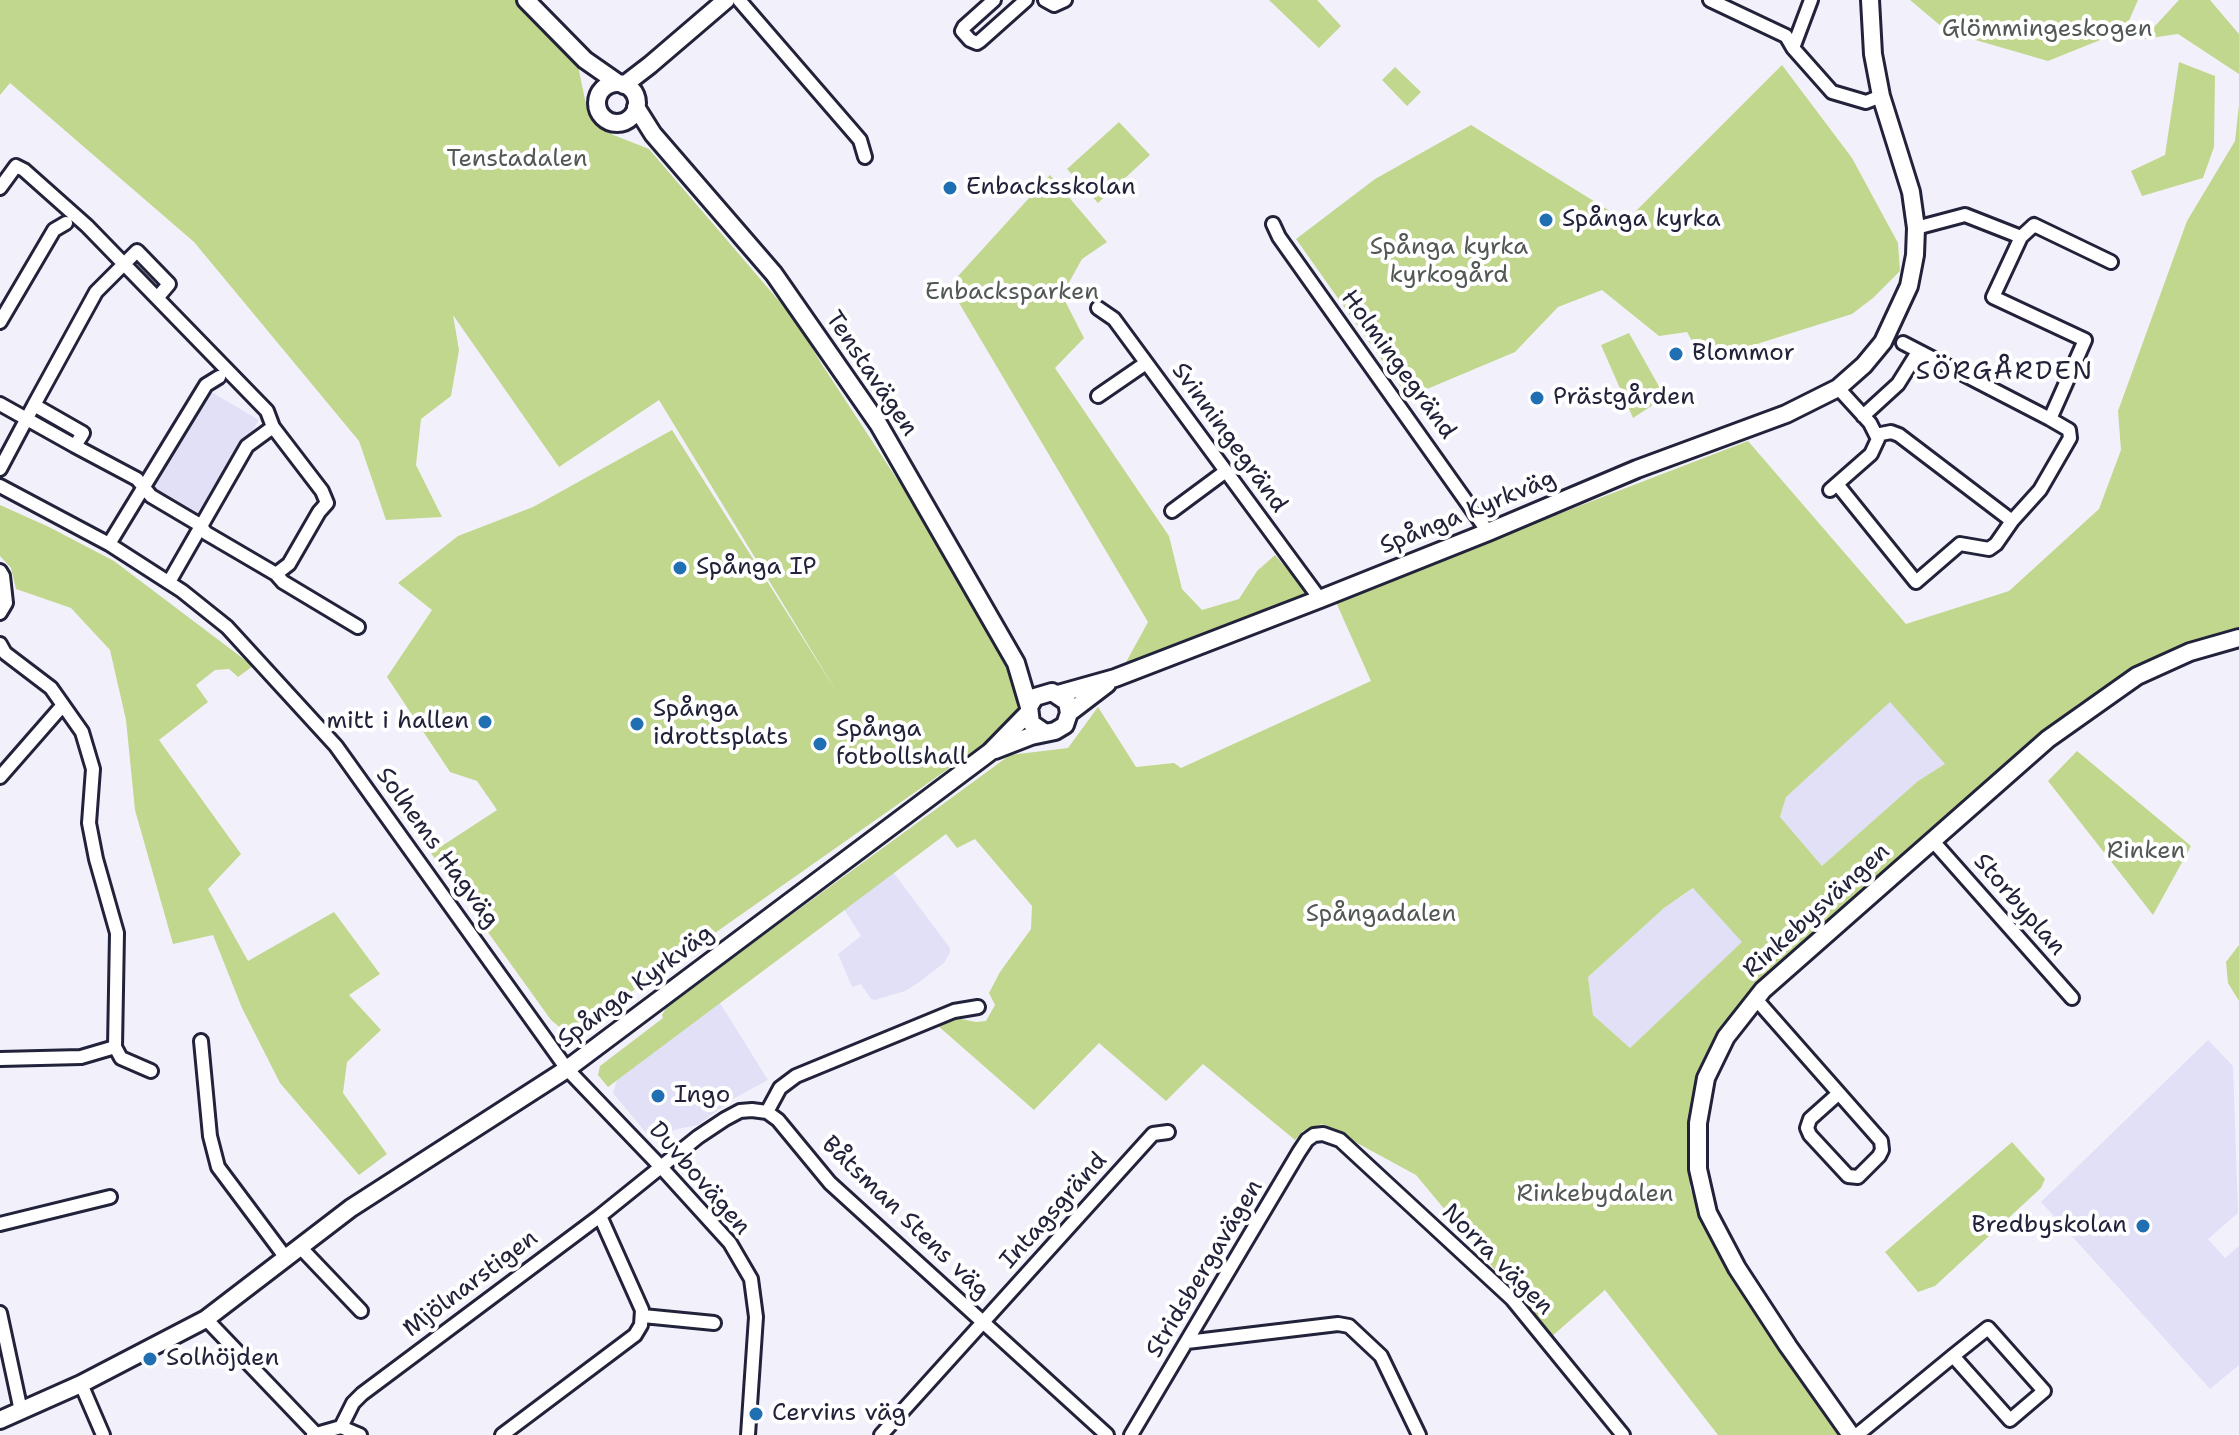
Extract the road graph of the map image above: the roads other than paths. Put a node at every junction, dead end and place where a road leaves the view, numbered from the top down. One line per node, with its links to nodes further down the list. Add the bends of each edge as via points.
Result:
1 (526, 0): 12 (street, Tenstavägen)
2 (726, 0): 13 (street, via 650,65)
3 (739, 0): 18 (street, via 860,140)
4 (994, 0): 5 (street, via 964,27 970,40 980,41)
5 (1026, 0)
6 (1045, 0): 7 (street, via 1054,5)
7 (1065, 0)
8 (1710, 0): 11 (street, via 1786,36)
9 (1811, 0): 11 (street)
10 (1870, 0): 15 (street, Spånga Kyrkväg)
11 (1793, 48): 15 (street, via 1832,92 1866,102)
12 (585, 60): 13 (street, Tenstavägen); 14 (street, Tenstavägen)
13 (628, 93): 14 (street, via 607,86); 16 (street, via 632,116); 17 (street, Tenstavägen)
14 (599, 94): 16 (street, via 602,117)
15 (1881, 96): 22 (street, Spånga Kyrkväg, via 1911,192)
16 (623, 122): 17 (street, Tenstavägen)
17 (653, 134): 62 (street, Tenstavägen, via 774,274 879,425)
18 (865, 157)
19 (0, 188): 25 (street, via 16,166 24,170)
20 (66, 223): 28 (street, via 54,230)
21 (1273, 224): 52 (street, Holmingegränd)
22 (1916, 228): 23 (street, via 1965,215); 35 (street, Spånga Kyrkväg, via 1909,286 1896,317 1883,342)
23 (2021, 237): 24 (street, via 2034,225); 41 (street, via 1993,297 2085,340)
24 (2111, 262)
25 (123, 265): 27 (street); 27 (street, via 137,251 169,284); 38 (street, via 96,292)
26 (0, 292): 28 (street)
27 (158, 297): 42 (street, via 267,411)
28 (13, 299): 30 (street)
29 (1098, 308): 33 (street, Svinningegränd, via 1114,319)
30 (0, 322)
31 (1903, 343): 32 (street)
32 (1918, 352): 39 (street, via 1898,384); 41 (street)
33 (1146, 363): 36 (street); 46 (street, Svinningegränd)
34 (219, 377): 48 (street, via 206,385)
35 (1838, 388): 39 (street); 52 (street, Spånga Kyrkväg, via 1786,414)
36 (1098, 396)
37 (0, 404): 40 (street)
38 (34, 405): 40 (street); 44 (street, via 83,433)
39 (1863, 416): 43 (street)
40 (26, 419): 44 (street); 45 (street)
41 (2050, 419): 50 (street, via 2069,430 2070,438 2040,490)
42 (273, 427): 51 (street, via 247,446); 55 (street, via 327,503 289,564)
43 (1876, 435): 50 (street, via 1899,435); 50 (street, via 1871,454 1834,487 1916,582 1960,544 1989,549)
44 (75, 446): 48 (street, via 137,479)
45 (0, 469)
46 (1226, 471): 49 (street); 57 (street, Svinningegränd)
47 (0, 486): 53 (street, Solhems Hagväg)
48 (144, 488): 51 (street); 53 (street)
49 (1172, 511)
50 (2012, 521)
51 (200, 525): 55 (street); 56 (street)
52 (1488, 532): 57 (street, Spånga Kyrkväg)
53 (109, 544): 56 (street, Solhems Hagväg)
54 (0, 571): 58 (street, via 6,603)
55 (276, 574): 59 (street)
56 (169, 582): 78 (street, Solhems Hagväg, via 227,627 336,746)
57 (1320, 599): 63 (street, Spånga Kyrkväg)
58 (0, 613)
59 (358, 627)
60 (2239, 638): 71 (street, Rinkebysvängen, via 2137,676 2082,714)
61 (0, 644): 65 (street)
62 (1016, 663): 64 (street, Tenstavägen); 66 (street, Tenstavägen)
63 (1115, 678): 64 (street, Spånga Kyrkväg); 67 (street, Spånga Kyrkväg)
64 (1055, 693): 66 (street, via 1035,697); 67 (street, via 1067,702)
65 (63, 705): 70 (street); 76 (street, via 82,732 93,769 89,823 117,933)
66 (1029, 710): 68 (street, via 1031,723); 69 (street, Spånga Kyrkväg)
67 (1069, 713): 68 (street, via 1061,729)
68 (1044, 732): 69 (street, Spånga Kyrkväg)
69 (990, 752): 78 (street, Spånga Kyrkväg)
70 (0, 777)
71 (1932, 840): 72 (street, Rinkebysvängen); 73 (street, Storbyplan)
72 (1755, 998): 80 (street); 112 (street, Rinkebysvängen, via 1726,1037 1706,1078 1698,1123 1704,1199 1737,1268)
73 (2072, 998)
74 (978, 1007): 81 (street, via 954,1011 796,1076 780,1088)
75 (201, 1041): 89 (street, via 218,1167)
76 (115, 1047): 77 (street, via 81,1057); 79 (street, via 121,1058)
77 (0, 1059)
78 (567, 1069): 84 (street, Duvbovägen); 88 (street, Spånga Kyrkväg, via 351,1208)
79 (151, 1071)
80 (1838, 1094): 80 (street, via 1881,1141 1879,1156 1858,1177 1848,1176 1807,1128)
81 (767, 1112): 84 (street, via 740,1111); 94 (street, Båtsman Stens väg, via 830,1183)
82 (1168, 1132): 94 (street, Intagsgränd, via 1153,1134)
83 (1323, 1134): 96 (street, Stridsbergavägen, via 1307,1140 1299,1152); 111 (street, Norra vägen, via 1340,1140 1512,1299)
84 (661, 1167): 86 (street, Mjölnarstigen); 106 (street, Duvbovägen, via 730,1243 751,1279 756,1317)
85 (110, 1197): 87 (street)
86 (600, 1216): 92 (street); 101 (street, Mjölnarstigen, via 362,1394)
87 (0, 1224)
88 (300, 1247): 89 (street, Spånga Kyrkväg); 90 (street)
89 (286, 1258): 93 (street, Spånga Kyrkväg)
90 (361, 1311)
91 (0, 1313): 99 (street)
92 (643, 1316): 95 (street); 105 (street, via 635,1335)
93 (206, 1319): 98 (street, Spånga Kyrkväg); 102 (street)
94 (982, 1322): 107 (street, Intagsgränd); 108 (street, Båtsman Stens väg)
95 (714, 1323)
96 (1187, 1342): 109 (street, Stridsbergavägen); 110 (street, via 1349,1326 1381,1356)
97 (1953, 1356): 97 (street, via 1988,1328 2044,1391 2010,1420); 112 (street)
98 (81, 1384): 99 (street, Spånga Kyrkväg); 103 (street)
99 (21, 1411): 100 (street, Spånga Kyrkväg)
100 (0, 1420)
101 (341, 1427): 102 (street); 104 (street)
102 (314, 1434)
103 (103, 1435)
104 (360, 1435)
105 (502, 1435)
106 (748, 1435)
107 (881, 1435)
108 (1107, 1435)
109 (1131, 1435)
110 (1419, 1435)
111 (1623, 1435)
112 (1854, 1435)

